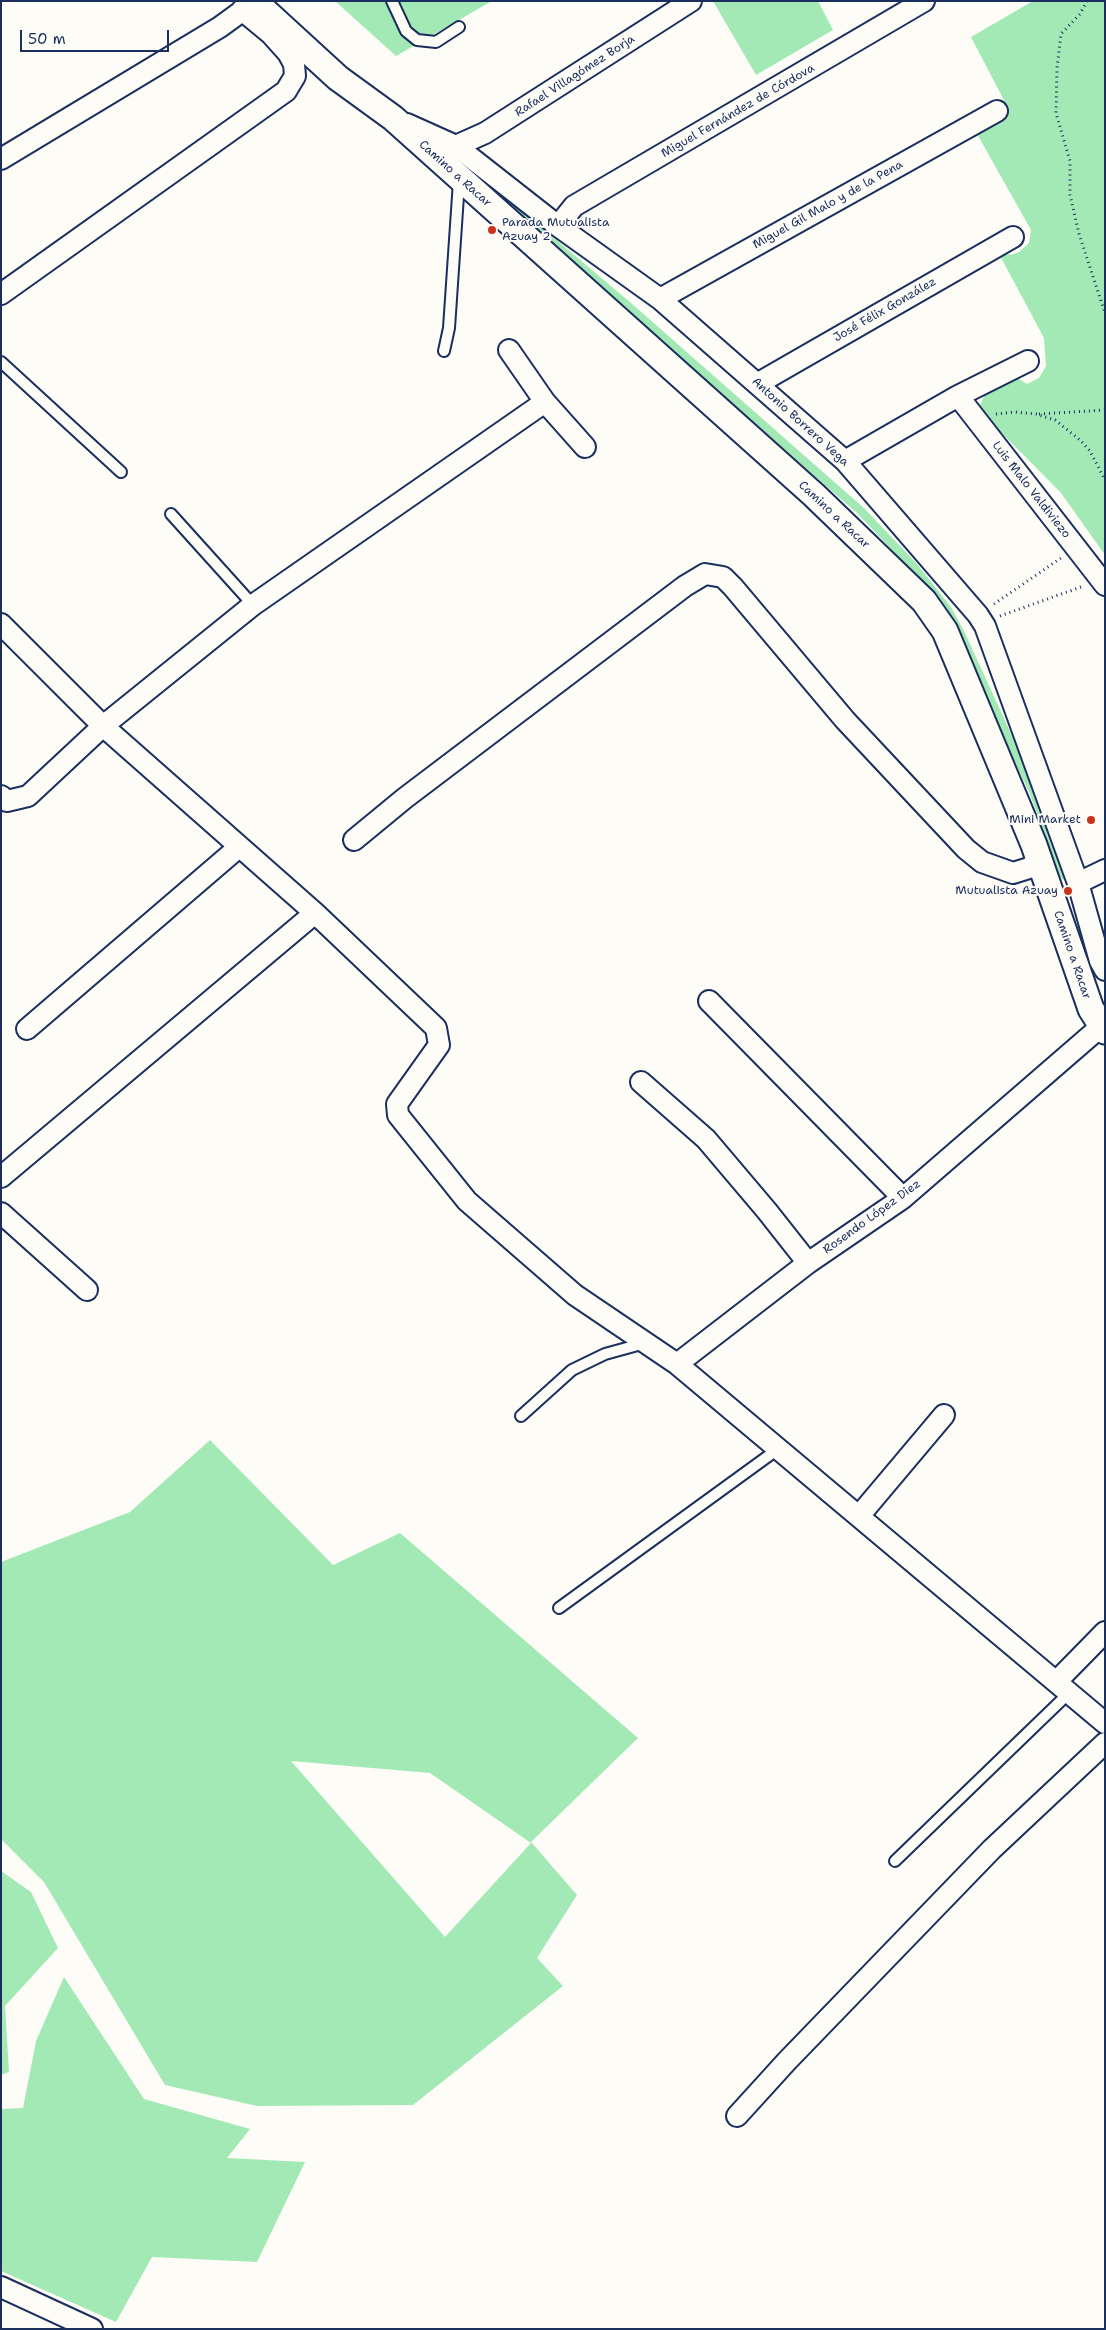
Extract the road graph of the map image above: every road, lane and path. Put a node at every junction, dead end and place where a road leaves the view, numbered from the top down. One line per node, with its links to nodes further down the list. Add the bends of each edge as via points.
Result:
1 (392, 1): 6 (lane, via 406,31 417,40 436,42)
2 (690, 1): 9 (street, Rafael Villagómez Borja, via 485,133)
3 (924, 1): 12 (street, Miguel Fernández de Córdova, via 574,206)
4 (1088, 1): 16 (path, via 1060,34 1056,112 1070,161 1070,195 1079,234)
5 (250, 4): 8 (street, Camino a Racar, via 338,78); 10 (street, via 220,27); 14 (street, via 294,64 295,76 286,91)
6 (459, 27)
7 (997, 112): 15 (street, Miguel Gil Malo y de la Pena)
8 (393, 118): 9 (street, Antonio Borrero Vega); 11 (street, Camino a Racar)
9 (456, 146): 12 (street, Antonio Borrero Vega)
10 (1, 159)
11 (459, 178): 18 (lane, via 450,328); 42 (street, Camino a Racar, via 814,495 924,601 945,632)
12 (558, 226): 15 (street, Antonio Borrero Vega)
13 (1013, 237): 21 (street, José Félix González)
14 (1, 294)
15 (660, 299): 21 (street, Antonio Borrero Vega)
16 (1105, 313)
17 (510, 350): 23 (street)
18 (444, 351)
19 (1028, 361): 22 (street)
20 (1, 362): 29 (lane)
21 (757, 384): 28 (street, Antonio Borrero Vega)
22 (958, 396): 26 (street, Luis Malo Valdiviezo); 28 (street)
23 (545, 402): 27 (street); 34 (street)
24 (1105, 410): 25 (path)
25 (1036, 414): 26 (path, via 1015,412); 30 (path, via 1054,420 1080,440 1090,451)
26 (974, 417): 32 (street, Luis Malo Valdiviezo)
27 (585, 447)
28 (845, 461): 44 (street, Antonio Borrero Vega, via 978,615)
29 (121, 472)
30 (1105, 480)
31 (171, 514): 34 (lane)
32 (1075, 546): 33 (street, Luis Malo Valdiviezo); 35 (path)
33 (1103, 582): 36 (path)
34 (253, 605): 38 (street)
35 (989, 607)
36 (997, 617)
37 (1, 624): 38 (street)
38 (103, 726): 39 (street, via 28,796 7,802); 41 (street)
39 (1, 796)
40 (354, 840): 42 (street, via 405,798 705,574 723,577 733,587 845,720 966,849 982,862 1013,873)
41 (239, 847): 45 (street); 49 (street)
42 (1039, 861): 48 (street, Camino a Racar)
43 (1105, 870): 44 (street)
44 (1076, 878): 46 (street, Antonio Borrero Vega)
45 (315, 913): 51 (street); 56 (street, via 436,1028 439,1045 397,1104 398,1115 467,1201 575,1295)
46 (1105, 970)
47 (709, 1000): 52 (street)
48 (1100, 1022): 52 (street, Rosendo López Diez)
49 (27, 1029)
50 (641, 1082): 54 (street, via 706,1140)
51 (1, 1177)
52 (903, 1198): 54 (street, Rosendo López Diez)
53 (1, 1213): 55 (street)
54 (808, 1263): 57 (street, Rosendo López Diez)
55 (86, 1290)
56 (646, 1343): 57 (street); 59 (lane, via 605,1354 572,1370)
57 (677, 1364): 60 (street)
58 (944, 1415): 61 (street)
59 (521, 1416)
60 (778, 1449): 61 (street); 62 (lane)
61 (859, 1516): 64 (street)
62 (559, 1608)
63 (1105, 1632): 64 (street)
64 (1063, 1687): 65 (street); 67 (lane)
65 (1105, 1723)
66 (1105, 1743): 68 (street, via 992,1850)
67 (895, 1861)
68 (737, 2116)
69 (1, 2287): 70 (street)
70 (92, 2329)

